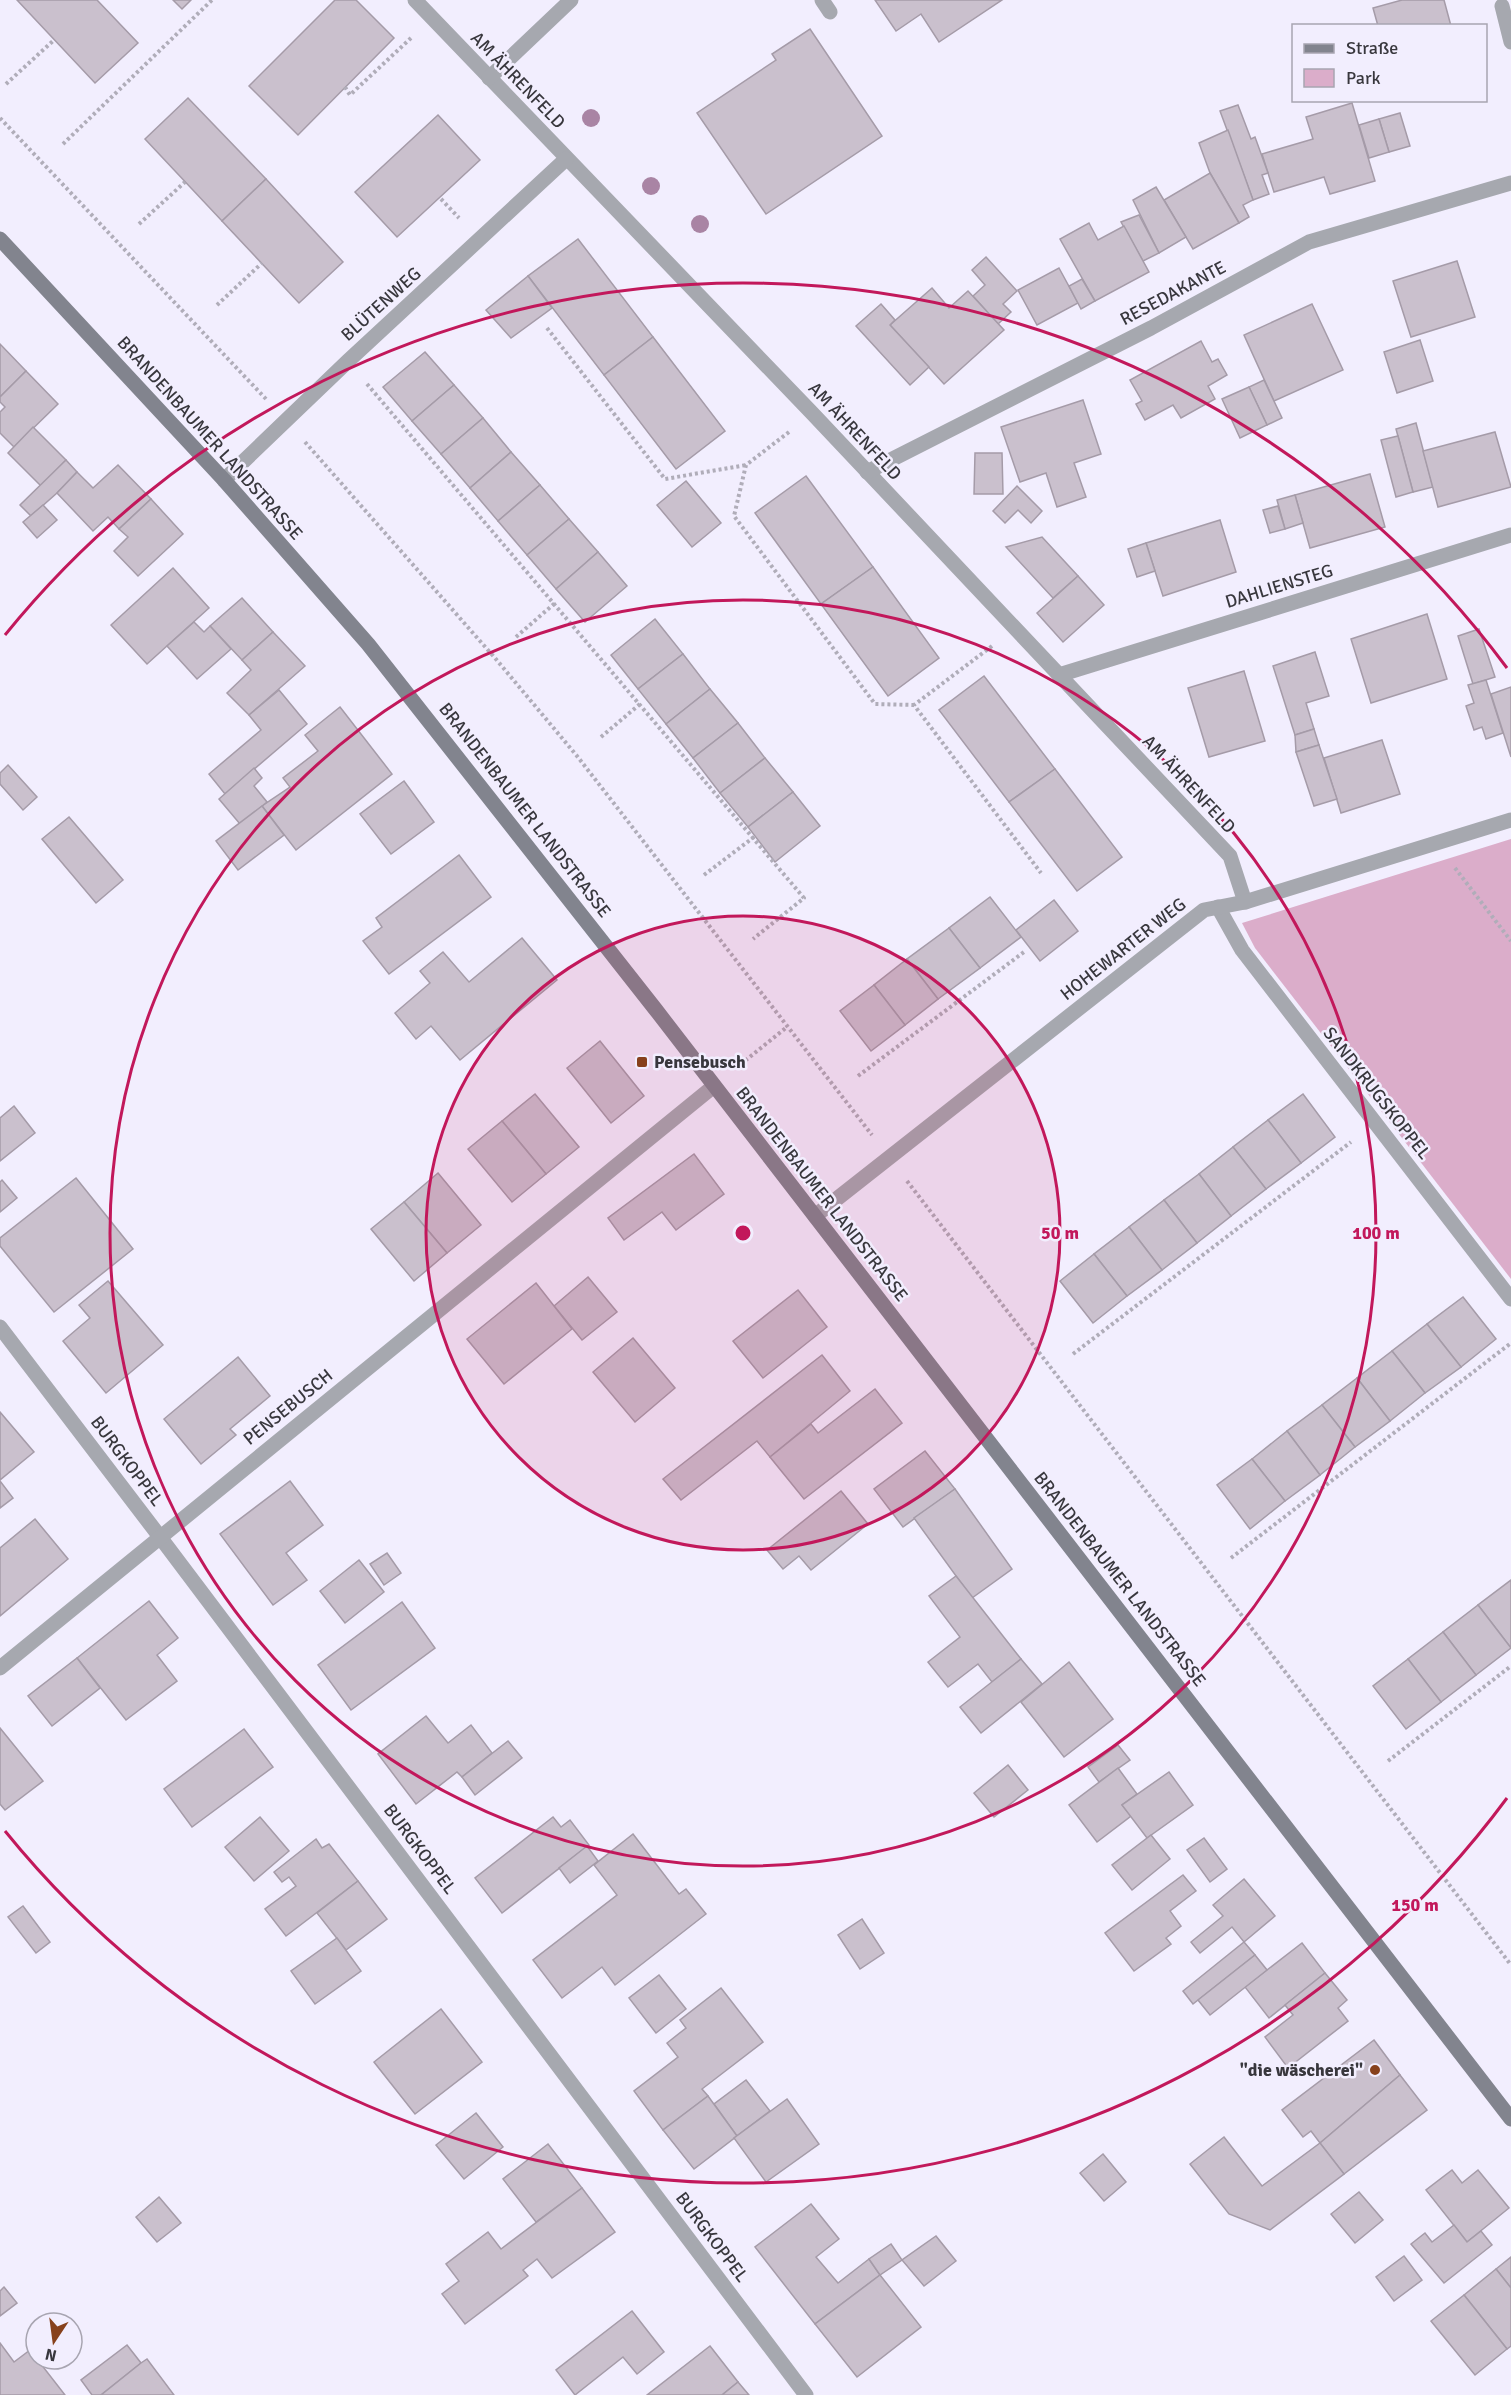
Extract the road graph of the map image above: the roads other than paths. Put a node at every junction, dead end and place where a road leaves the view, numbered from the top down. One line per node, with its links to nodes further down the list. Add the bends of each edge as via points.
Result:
1 (415, 0): 5 (street, AM ÄHRENFELD)
2 (571, 0): 5 (street)
3 (1502, 6): 4 (street)
4 (1511, 42)
5 (489, 78): 6 (street, AM ÄHRENFELD)
6 (566, 159): 9 (street, AM ÄHRENFELD); 10 (street, BLÜTENWEG)
7 (1511, 183): 9 (street, RESEDAKANTE, via 1309,242 1151,328)
8 (0, 239): 10 (main road, BRANDENBAUMER LANDSTRASSE)
9 (867, 472): 12 (street, AM ÄHRENFELD)
10 (224, 480): 16 (main road, BRANDENBAUMER LANDSTRASSE, via 368,644)
11 (1511, 534): 12 (street, DAHLIENSTEG)
12 (1059, 675): 14 (street, AM ÄHRENFELD, via 1230,855)
13 (1511, 820): 14 (street, HOHEWARTER WEG)
14 (1245, 902): 15 (street, HOHEWARTER WEG)
15 (1218, 907): 17 (street, HOHEWARTER WEG, via 1204,910); 18 (street, SANDKRUGSKOPPEL, via 1242,950)
16 (714, 1086): 17 (main road, BRANDENBAUMER LANDSTRASSE); 20 (street, PENSEBUSCH)
17 (815, 1216): 22 (main road, BRANDENBAUMER LANDSTRASSE)
18 (1511, 1299)
19 (0, 1327): 20 (street, BURGKOPPEL)
20 (160, 1537): 21 (street, PENSEBUSCH); 23 (street, BURGKOPPEL)
21 (0, 1668)
22 (1511, 2119)
23 (806, 2395)

